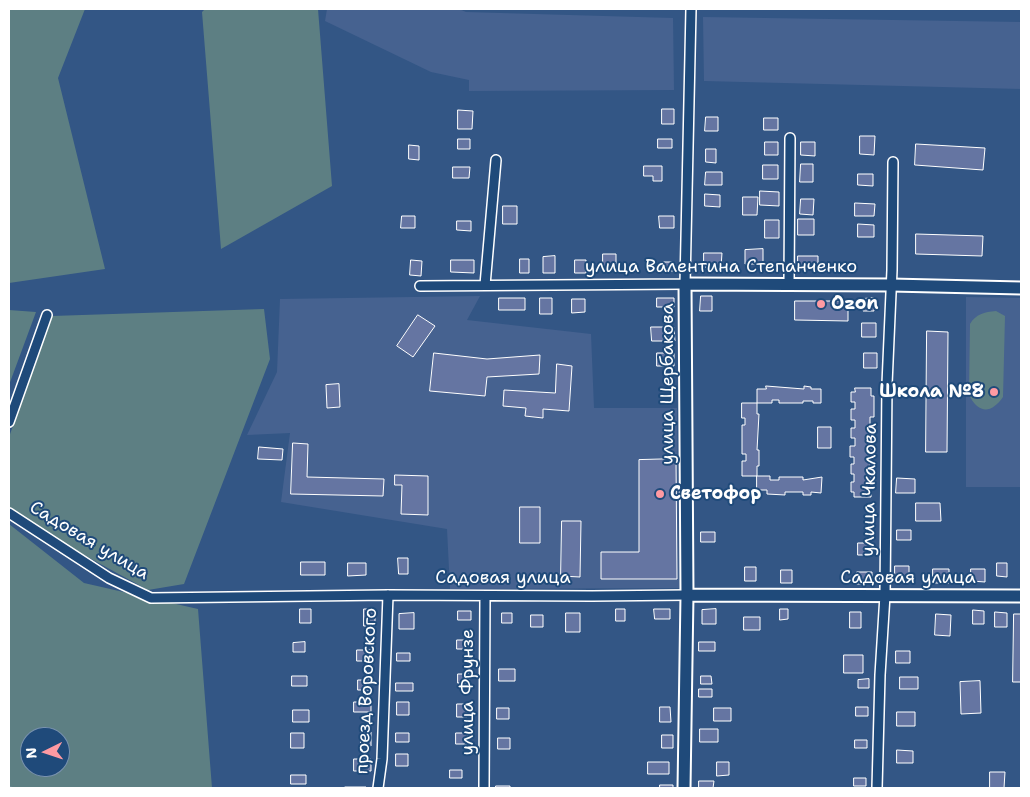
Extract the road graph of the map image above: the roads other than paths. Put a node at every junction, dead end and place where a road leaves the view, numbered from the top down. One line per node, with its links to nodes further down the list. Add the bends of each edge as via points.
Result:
1 (691, 9): 5 (street, улица Щербакова)
2 (790, 138): 6 (street)
3 (496, 160): 7 (street)
4 (893, 162): 8 (street, улица Чкалова)
5 (685, 284): 6 (street, улица Валентина Степанченко); 7 (street, улица Валентина Степанченко); 15 (street, улица Щербакова)
6 (789, 284): 8 (street, улица Валентина Степанченко)
7 (485, 285): 9 (street, улица Валентина Степанченко)
8 (891, 285): 10 (street, улица Валентина Степанченко); 16 (street, улица Чкалова)
9 (420, 286)
10 (1021, 288)
11 (47, 316): 12 (street)
12 (9, 422)
13 (9, 513): 14 (street, Садовая улица, via 109,578 151,598)
14 (388, 595): 17 (street, Садовая улица); 19 (street, проезд Воровского)
15 (687, 595): 16 (street, Садовая улица); 17 (street, Садовая улица); 21 (street, улица Щербакова)
16 (885, 595): 18 (street, Садовая улица); 22 (street, улица Чкалова)
17 (485, 596): 20 (street, улица Фрунзе)
18 (1021, 596)
19 (378, 788)
20 (484, 788)
21 (684, 788)
22 (877, 788)

